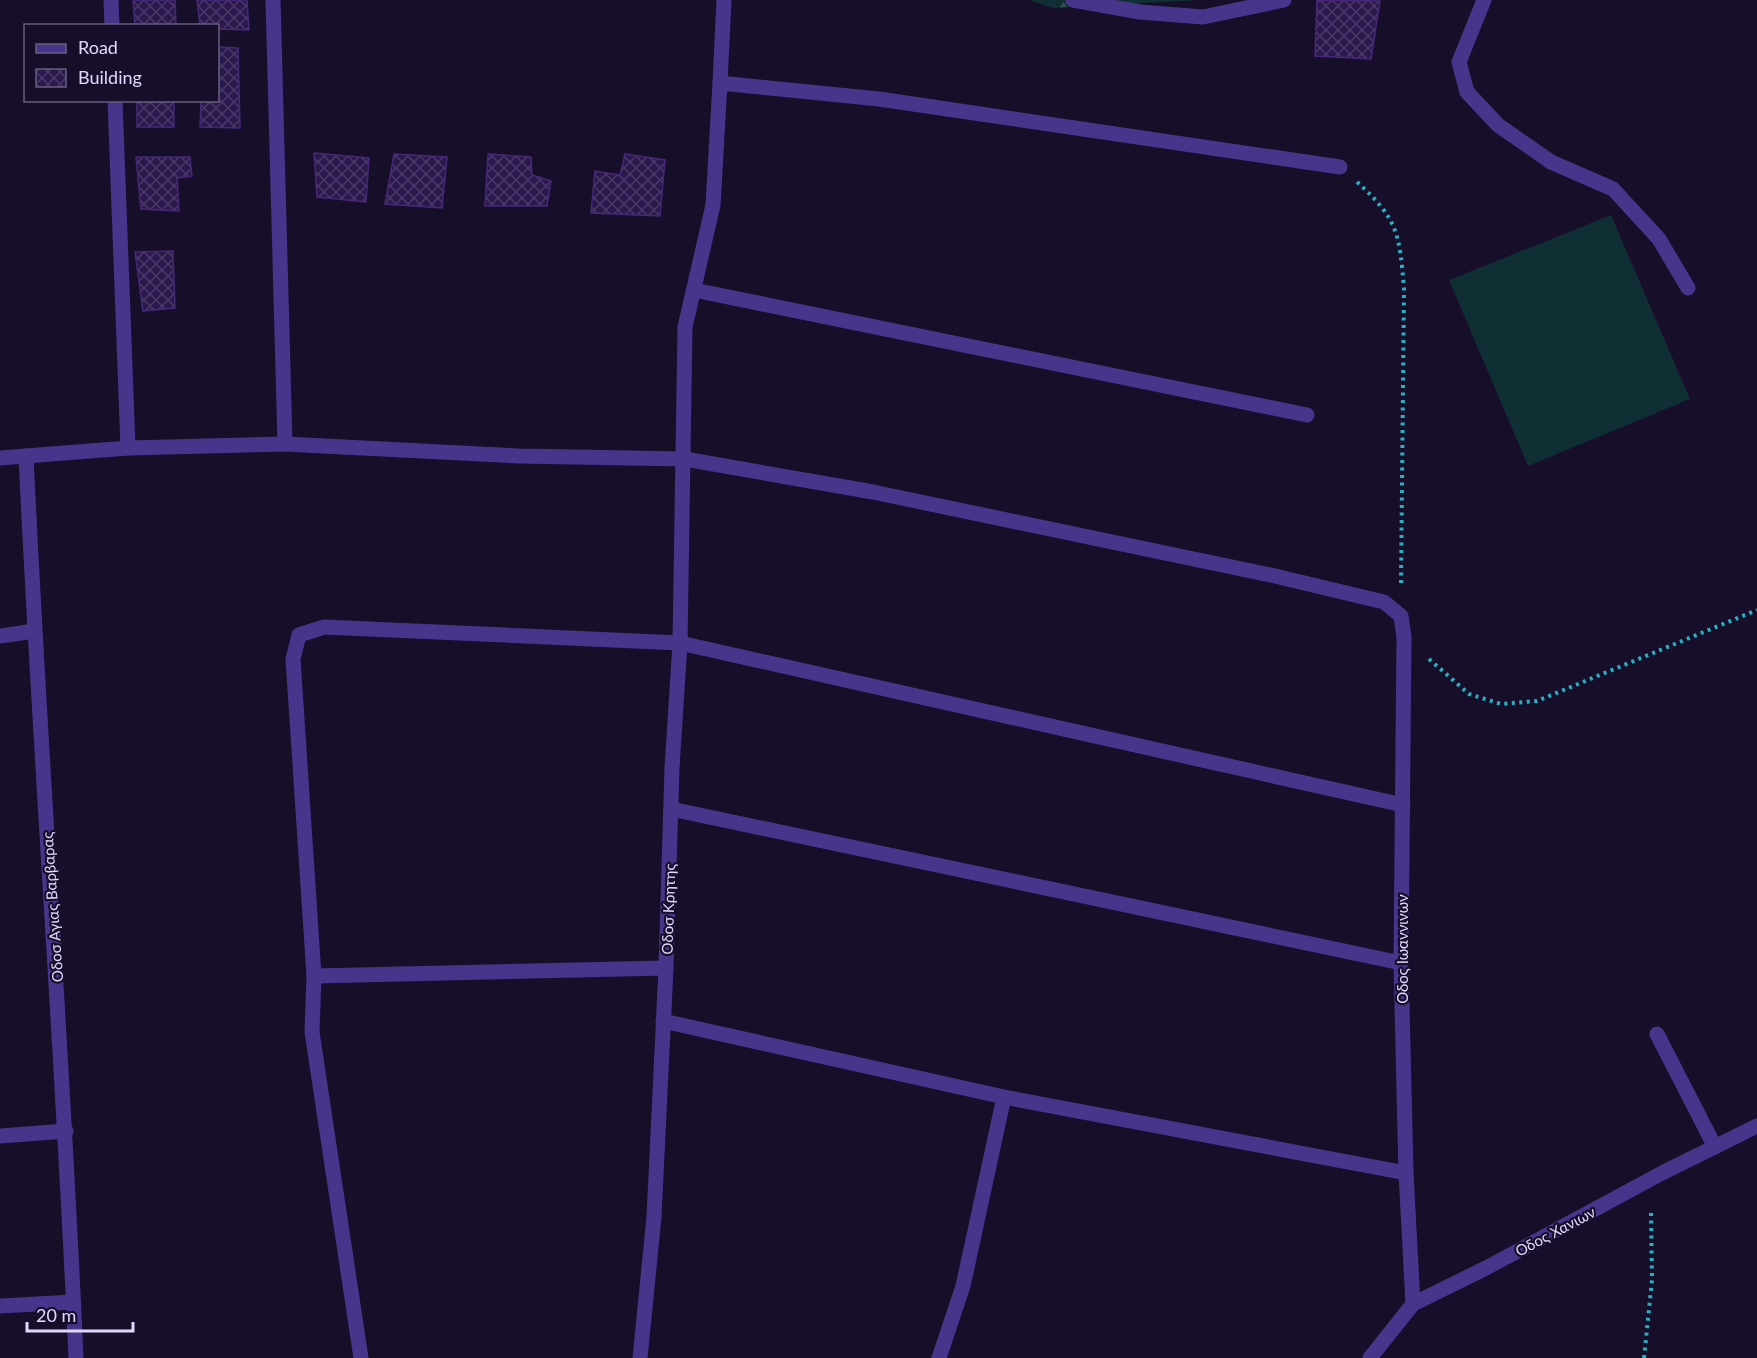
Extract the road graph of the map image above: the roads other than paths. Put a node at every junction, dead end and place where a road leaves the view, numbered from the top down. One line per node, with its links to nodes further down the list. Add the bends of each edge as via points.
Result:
1 (111, 0): 7 (street)
2 (273, 0): 14 (street)
3 (724, 0): 8 (street, Οδοσ Κρητης)
4 (1073, 0): 5 (street, via 1140,12 1203,17)
5 (1284, 0)
6 (1484, 0): 11 (street, via 1459,62 1467,92 1498,126 1551,162 1612,189 1659,239)
7 (112, 24)
8 (720, 84): 10 (street, via 879,99); 12 (street, Οδοσ Κρητης, via 713,205)
9 (115, 102): 15 (street)
10 (1340, 167)
11 (1688, 288)
12 (694, 290): 13 (street); 18 (street, Οδοσ Κρητης, via 686,327)
13 (1307, 415)
14 (285, 444): 15 (street); 18 (street, via 519,456)
15 (128, 448): 16 (street)
16 (26, 456): 17 (street); 19 (street, Οδοσ Αγιας Βαρβαρας)
17 (0, 458)
18 (685, 459): 21 (street, Οδοσ Κρητης); 22 (street, Οδος Ιωαννινων, via 885,495 1384,602 1401,616 1404,637)
19 (34, 631): 20 (street); 31 (street, Οδοσ Αγιας Βαρβαρας)
20 (0, 636)
21 (680, 643): 22 (street); 23 (street, Οδοσ Κρητης); 26 (street, via 324,627 298,635 293,659)
22 (1403, 805): 24 (street, Οδος Ιωαννινων)
23 (670, 809): 24 (street); 25 (street, Οδοσ Κρητης)
24 (1401, 963): 34 (street, Οδος Ιωαννινων)
25 (666, 968): 26 (street); 27 (street, Οδοσ Κρητης)
26 (315, 976): 39 (street, via 312,1032)
27 (663, 1021): 29 (street); 40 (street, Οδοσ Κρητης, via 654,1217)
28 (1657, 1034): 33 (street)
29 (1005, 1097): 34 (street); 41 (street, via 963,1286)
30 (1757, 1126): 33 (street, Οδος Χανιων)
31 (66, 1131): 32 (street); 35 (street, Οδοσ Αγιας Βαρβαρας)
32 (0, 1136)
33 (1715, 1147): 36 (street, Οδος Χανιων)
34 (1406, 1173): 36 (street, Οδος Ιωαννινων)
35 (73, 1302): 37 (street); 38 (street, Οδοσ Αγιας Βαρβαρας)
36 (1413, 1305): 42 (street, Οδος Χανιων)
37 (0, 1306)
38 (76, 1358)
39 (361, 1358)
40 (640, 1358)
41 (939, 1358)
42 (1370, 1358)

